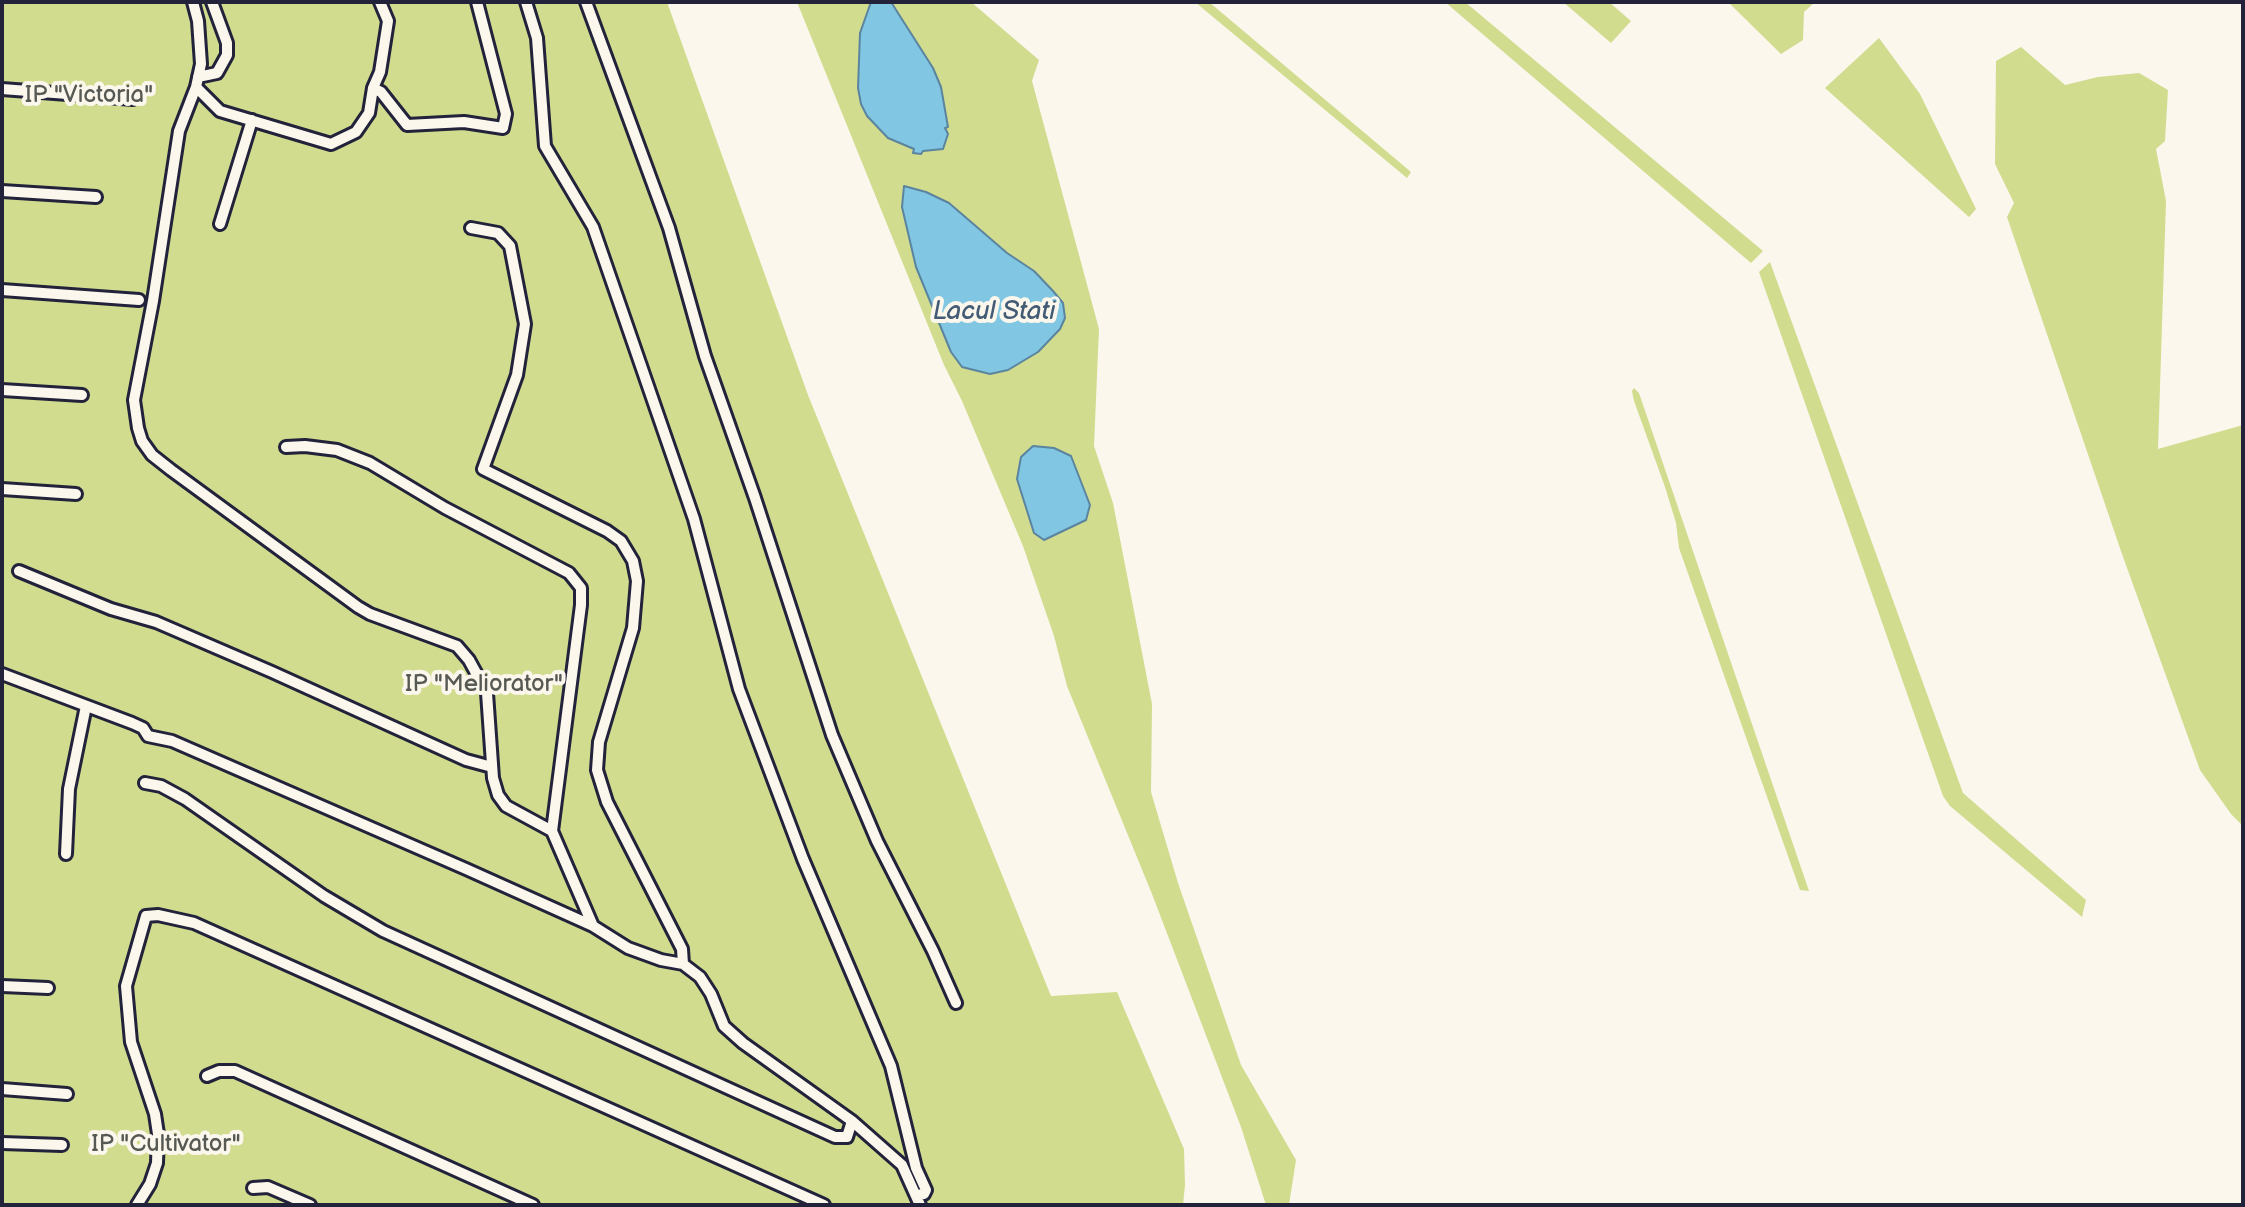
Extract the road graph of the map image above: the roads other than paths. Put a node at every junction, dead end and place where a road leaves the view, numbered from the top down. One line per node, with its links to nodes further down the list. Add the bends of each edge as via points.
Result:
1 (193, 2): 7 (street, via 201,64)
2 (212, 2): 7 (street, via 227,55 217,73)
3 (380, 2): 8 (street, via 388,21)
4 (477, 2): 8 (street, via 506,114 503,128 464,122 407,125)
5 (526, 2): 42 (street, via 537,38 545,146 593,227 690,504 739,689 803,859 891,1066 926,1190)
6 (586, 2): 34 (street, via 669,228 705,356 832,735)
7 (197, 82): 11 (street, via 220,111); 26 (street, via 179,131 134,400 142,441 161,462 358,607 457,646 487,693)
8 (373, 88): 11 (street, via 369,113 356,132 331,144)
9 (2, 89): 10 (street)
10 (133, 99)
11 (252, 120): 14 (street)
12 (2, 191): 13 (street)
13 (96, 197)
14 (220, 224)
15 (471, 228): 31 (street, via 498,233 510,246 525,324 517,375 483,469 607,531 621,541 633,561 633,628 599,742 597,770 607,802 682,949)
16 (2, 290): 17 (street)
17 (139, 300)
18 (2, 390): 19 (street)
19 (82, 395)
20 (286, 447): 28 (street, via 337,450 370,463 569,573 581,588)
21 (2, 489): 22 (street)
22 (76, 494)
23 (19, 571): 26 (street, via 156,622)
24 (2, 674): 25 (street)
25 (86, 706): 29 (street, via 69,789); 30 (street)
26 (492, 767): 28 (street, via 506,806)
27 (145, 783): 38 (street, via 185,799 383,931 835,1137 847,1137)
28 (552, 831): 30 (street)
29 (66, 854)
30 (593, 926): 31 (street, via 628,948)
31 (683, 964): 38 (street, via 700,977 724,1026)
32 (2, 986): 33 (street)
33 (48, 988)
34 (956, 1003)
35 (207, 1076): 45 (street, via 235,1071)
36 (2, 1089): 37 (street)
37 (67, 1094)
38 (852, 1121): 42 (street, via 902,1165)
39 (2, 1143): 40 (street)
40 (62, 1145)
41 (253, 1188): 44 (street, via 268,1187)
42 (918, 1200)
43 (137, 1205): 46 (street, via 157,1163 158,1134 131,1042 126,986 146,916 158,915 194,923)
44 (310, 1205)
45 (533, 1205)
46 (824, 1205)

